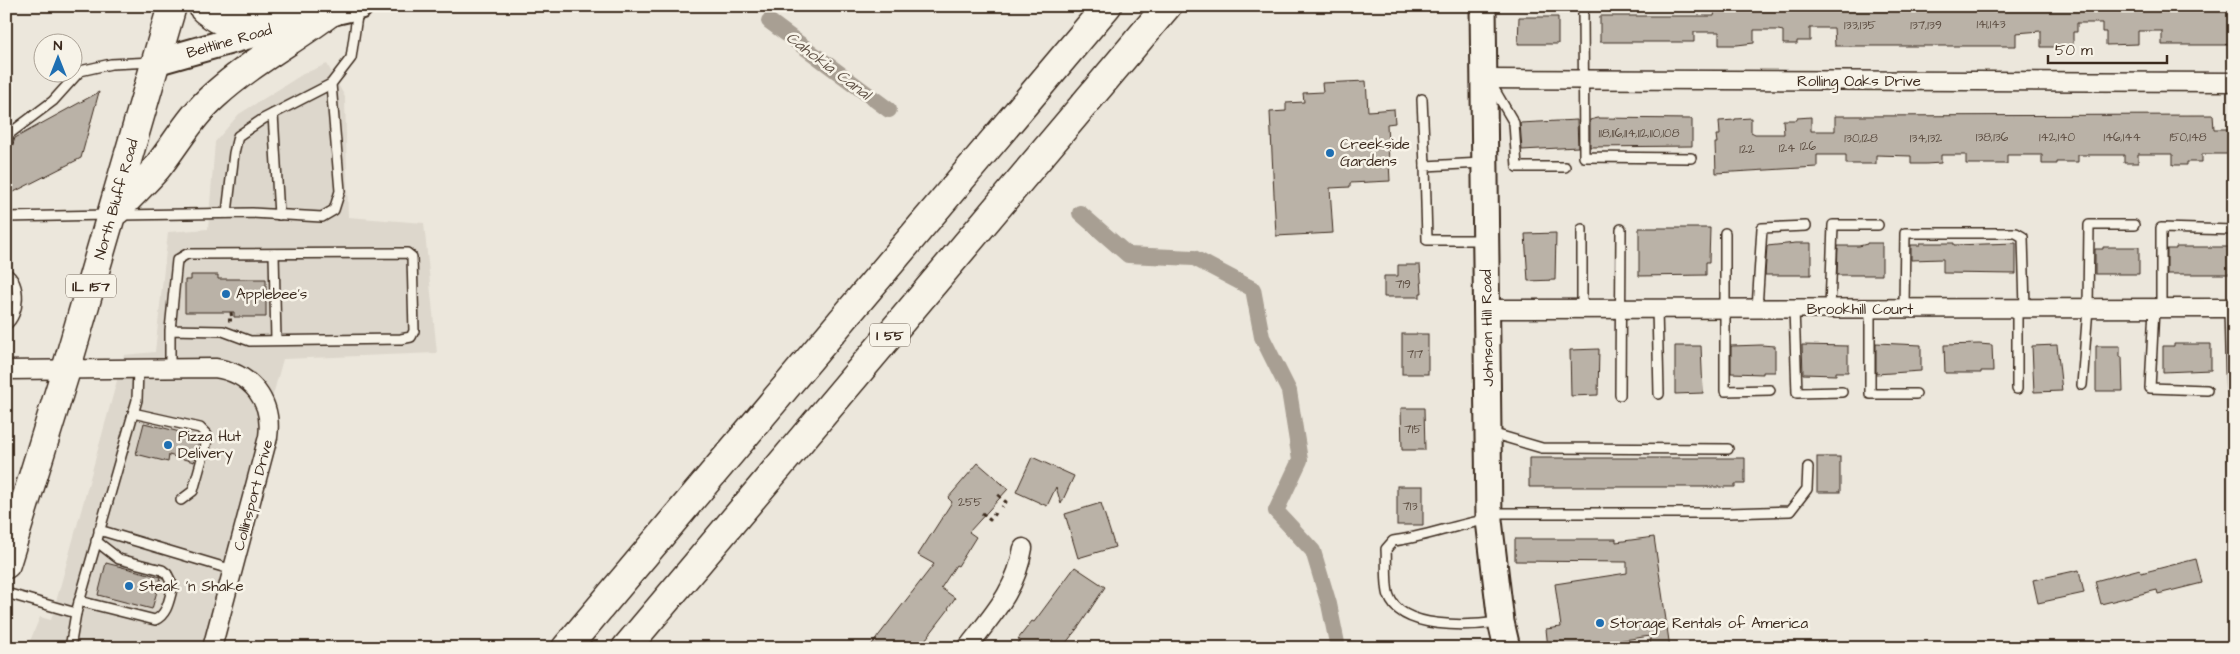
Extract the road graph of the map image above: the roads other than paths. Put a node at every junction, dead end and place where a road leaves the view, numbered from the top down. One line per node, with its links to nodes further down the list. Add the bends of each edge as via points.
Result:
1 (172, 6): 8 (main road, North Bluff Road / IL 157)
2 (203, 6): 6 (main road, via 204,10 222,21)
3 (1107, 6): 82 (main road)
4 (1482, 6): 9 (street, Johnson Hill Road)
5 (1586, 6): 10 (lane, via 1583,12)
6 (345, 9): 8 (street, Beltline Road); 12 (lane, via 351,58); 21 (main road, via 256,61 215,95 189,121 156,169)
7 (1161, 15): 83 (main road, I 55)
8 (156, 62): 15 (lane, via 112,64 80,70 53,102 9,134); 21 (main road, North Bluff Road / IL 157)
9 (1486, 79): 10 (street, Rolling Oaks Drive); 17 (street, Johnson Hill Road); 19 (lane, via 1514,123 1517,167)
10 (1583, 79): 11 (street, Rolling Oaks Drive); 16 (lane, via 1584,158)
11 (2234, 82)
12 (331, 84): 14 (lane); 22 (lane, via 340,190 334,210 322,217)
13 (1422, 99): 18 (lane)
14 (273, 114): 20 (lane, via 238,136); 22 (lane)
15 (6, 146)
16 (1691, 158)
17 (1485, 163): 18 (lane); 31 (street, Johnson Hill Road)
18 (1424, 166): 31 (lane, via 1427,240)
19 (1565, 167)
20 (227, 213): 21 (lane); 22 (lane)
21 (112, 215): 23 (lane); 54 (main road, North Bluff Road / IL 157)
22 (279, 215)
23 (6, 218)
24 (1878, 225): 34 (lane, via 1833,225)
25 (2134, 225): 38 (lane, via 2089,225)
26 (1806, 226): 46 (lane, via 1762,228)
27 (1582, 229): 42 (lane)
28 (1620, 229): 43 (lane)
29 (2234, 230): 39 (lane, via 2161,228)
30 (1725, 233): 45 (lane)
31 (1486, 240): 41 (street, Johnson Hill Road)
32 (274, 254): 49 (lane, via 181,256 177,260); 50 (lane); 50 (lane, via 407,254 412,257 414,273 414,331 411,337)
33 (6, 273): 48 (lane, via 17,285 14,313)
34 (1830, 308): 35 (street, Brookhill Court); 47 (street, Brookhill Court)
35 (1870, 308): 36 (street, Brookhill Court); 62 (lane, via 1870,394)
36 (1904, 308): 37 (street, Brookhill Court); 37 (lane, via 1905,233 2016,233 2023,237)
37 (2021, 308): 38 (street, Brookhill Court); 57 (lane)
38 (2088, 308): 39 (street, Brookhill Court); 55 (lane)
39 (2158, 308): 40 (street, Brookhill Court); 59 (lane, via 2150,388)
40 (2231, 308): 56 (lane, via 2231,388)
41 (1486, 309): 42 (street, Brookhill Court); 65 (street, Johnson Hill Road)
42 (1582, 309): 43 (street, Brookhill Court)
43 (1620, 309): 44 (street, Brookhill Court); 63 (lane)
44 (1657, 309): 45 (street, Brookhill Court); 61 (lane)
45 (1724, 309): 46 (street, Brookhill Court); 58 (lane, via 1725,391)
46 (1757, 309): 47 (street, Brookhill Court)
47 (1794, 309): 60 (lane, via 1798,393)
48 (6, 325)
49 (170, 330): 50 (lane, via 223,331 250,341); 51 (lane)
50 (276, 340)
51 (170, 368): 52 (street, Collinsport Drive); 74 (street, Collinsport Drive, via 215,368 234,373 258,390 267,408 268,437)
52 (138, 369): 54 (street, Collinsport Drive); 64 (lane)
53 (6, 370): 54 (street, Collinsport Drive)
54 (66, 370): 73 (main road, North Bluff Road / IL 157)
55 (2082, 384)
56 (2234, 388)
57 (2017, 389)
58 (1770, 390)
59 (2207, 390)
60 (1842, 392)
61 (1659, 394)
62 (1916, 394)
63 (1620, 395)
64 (133, 413): 68 (lane, via 200,428 207,434 193,491); 70 (lane)
65 (1488, 432): 66 (lane, via 1542,448); 69 (street, Johnson Hill Road)
66 (1728, 449)
67 (1808, 467): 69 (lane, via 1807,489 1790,511)
68 (181, 500)
69 (1489, 516): 78 (street, Johnson Hill Road); 78 (lane, via 1422,537 1393,541 1386,549 1388,596 1399,611 1417,620 1474,626)
70 (99, 530): 71 (lane); 74 (lane)
71 (96, 540): 76 (lane); 76 (lane, via 119,559 162,570 172,580 173,586 166,611 154,620)
72 (1023, 548): 79 (street, via 1012,588)
73 (6, 564)
74 (233, 570): 81 (street, Collinsport Drive)
75 (6, 593): 77 (lane)
76 (79, 601): 77 (lane)
77 (76, 613): 80 (lane)
78 (1501, 622): 85 (street, Johnson Hill Road)
79 (971, 646)
80 (70, 648)
81 (212, 648)
82 (566, 648)
83 (626, 648)
84 (1503, 648): 85 (lane)
85 (1507, 648)

